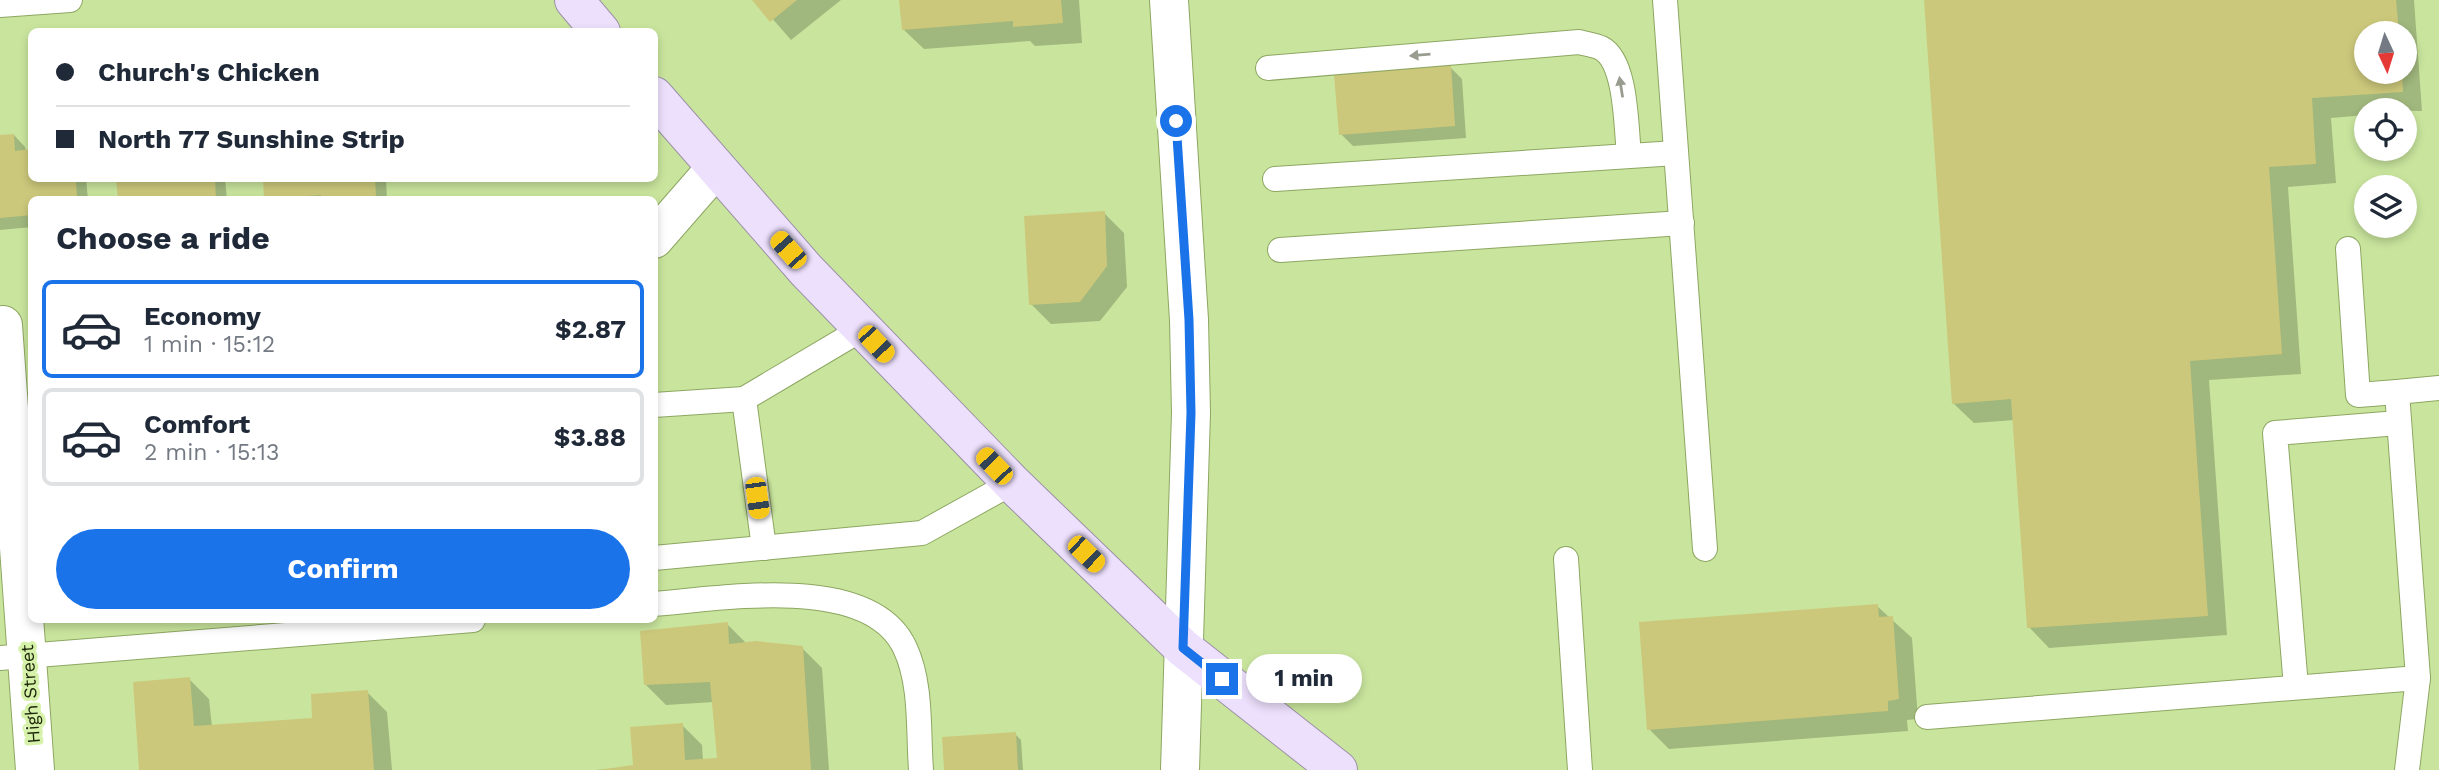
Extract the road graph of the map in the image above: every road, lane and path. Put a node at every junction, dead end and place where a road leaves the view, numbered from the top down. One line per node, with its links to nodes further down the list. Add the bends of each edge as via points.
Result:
1 (71, 0): 5 (lane)
2 (574, 0): 6 (main road)
3 (1169, 0): 31 (street, via 1189,320 1190,460)
4 (1665, 0): 9 (lane)
5 (0, 5)
6 (598, 28)
7 (1268, 68): 10 (lane, one-way to 7, via 1616,65 1604,49 1579,42)
8 (658, 101): 11 (main road)
9 (1676, 153): 10 (lane); 13 (lane)
10 (1629, 155): 12 (lane)
11 (715, 169): 14 (street); 18 (main road)
12 (1275, 179)
13 (1682, 223): 16 (lane); 26 (lane)
14 (658, 234)
15 (2348, 249): 20 (lane, via 2358,395)
16 (1280, 250)
17 (11, 324): 32 (street, High Street)
18 (862, 328): 21 (lane); 24 (main road)
19 (2439, 388): 20 (lane)
20 (2397, 392): 23 (lane)
21 (744, 399): 22 (lane); 25 (lane)
22 (658, 405)
23 (2398, 423): 33 (lane); 34 (lane, via 2275,433)
24 (1012, 484): 25 (lane, via 922,533); 31 (main road)
25 (764, 548): 27 (lane)
26 (1705, 549)
27 (658, 558)
28 (1566, 559): 40 (lane)
29 (658, 604): 37 (lane, via 792,593 848,604 885,622 905,647 915,688)
30 (436, 623): 32 (lane)
31 (1183, 648): 38 (street); 39 (main road)
32 (14, 657): 36 (street, High Street)
33 (2418, 678): 34 (lane); 41 (lane)
34 (2296, 687): 35 (lane)
35 (1927, 717)
36 (35, 770)
37 (921, 770)
38 (1180, 770)
39 (1338, 770)
40 (1580, 770)
41 (2407, 770)

